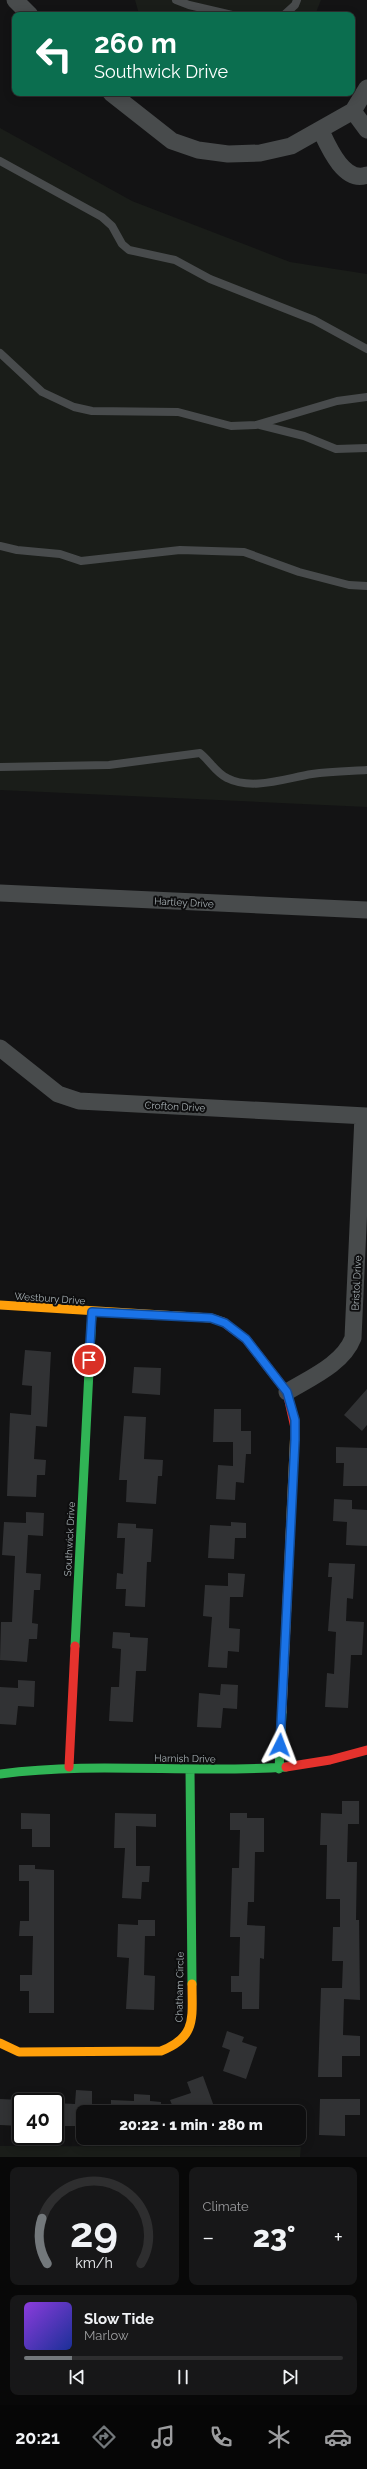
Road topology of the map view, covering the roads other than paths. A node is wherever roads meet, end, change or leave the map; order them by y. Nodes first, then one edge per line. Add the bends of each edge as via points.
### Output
1 (15, 0) edge
2 (176, 0) edge
3 (297, 0) edge
4 (27, 12) edge
5 (219, 12) edge
6 (287, 12) edge
7 (367, 88) edge
8 (115, 96) edge
9 (353, 111) junction
10 (367, 130) edge
11 (321, 131) junction
12 (0, 161) edge
13 (367, 175) edge
14 (367, 349) edge
15 (0, 353) edge
16 (367, 397) edge
17 (259, 424) junction
18 (367, 448) edge
19 (0, 546) edge
20 (367, 586) edge
21 (0, 767) edge
22 (367, 770) edge
23 (0, 893) edge
24 (367, 910) edge
25 (0, 1048) edge
26 (365, 1116) edge
27 (0, 1306) edge
28 (92, 1312) junction
29 (287, 1392) junction
30 (367, 1750) edge
31 (69, 1767) junction
32 (190, 1769) junction
33 (279, 1769) junction
34 (0, 1774) edge
35 (0, 2043) edge

1 - 4 street
2 - 5 lane
3 - 6 lane
7 - 9 street
8 - 11 street via 172,141 198,150 228,154 260,153 292,146
9 - 10 street
9 - 11 street
11 - 13 street via 343,168 354,174
12 - 14 lane via 102,217 112,226 122,244 129,250 174,260 210,279 314,320
15 - 17 lane via 42,392 74,407 104,412 178,412 231,426
16 - 17 lane via 337,402
17 - 18 lane via 296,433 336,449
19 - 20 lane via 60,554 81,561 194,549 244,552 299,572 349,585
21 - 22 lane via 109,765 158,760 194,752 208,759 222,775 237,781 268,782 313,774
23 - 24 street, Hartley Drive
25 - 26 street, Crofton Drive via 58,1094 79,1101
26 - 29 street, Bristol Drive via 353,1338 345,1353 337,1360
27 - 28 street, Westbury Drive
28 - 29 street, Westbury Drive via 211,1318 225,1323 246,1339
28 - 31 street, Southwick Drive
29 - 33 street, Westbury Drive via 295,1420 295,1440
30 - 33 street, Harnish Drive via 321,1764
31 - 32 street, Harnish Drive
31 - 34 street, Harnish Drive
32 - 33 street, Harnish Drive
32 - 35 street, Chatham Circle via 192,2010 189,2029 181,2044 161,2051 19,2052

